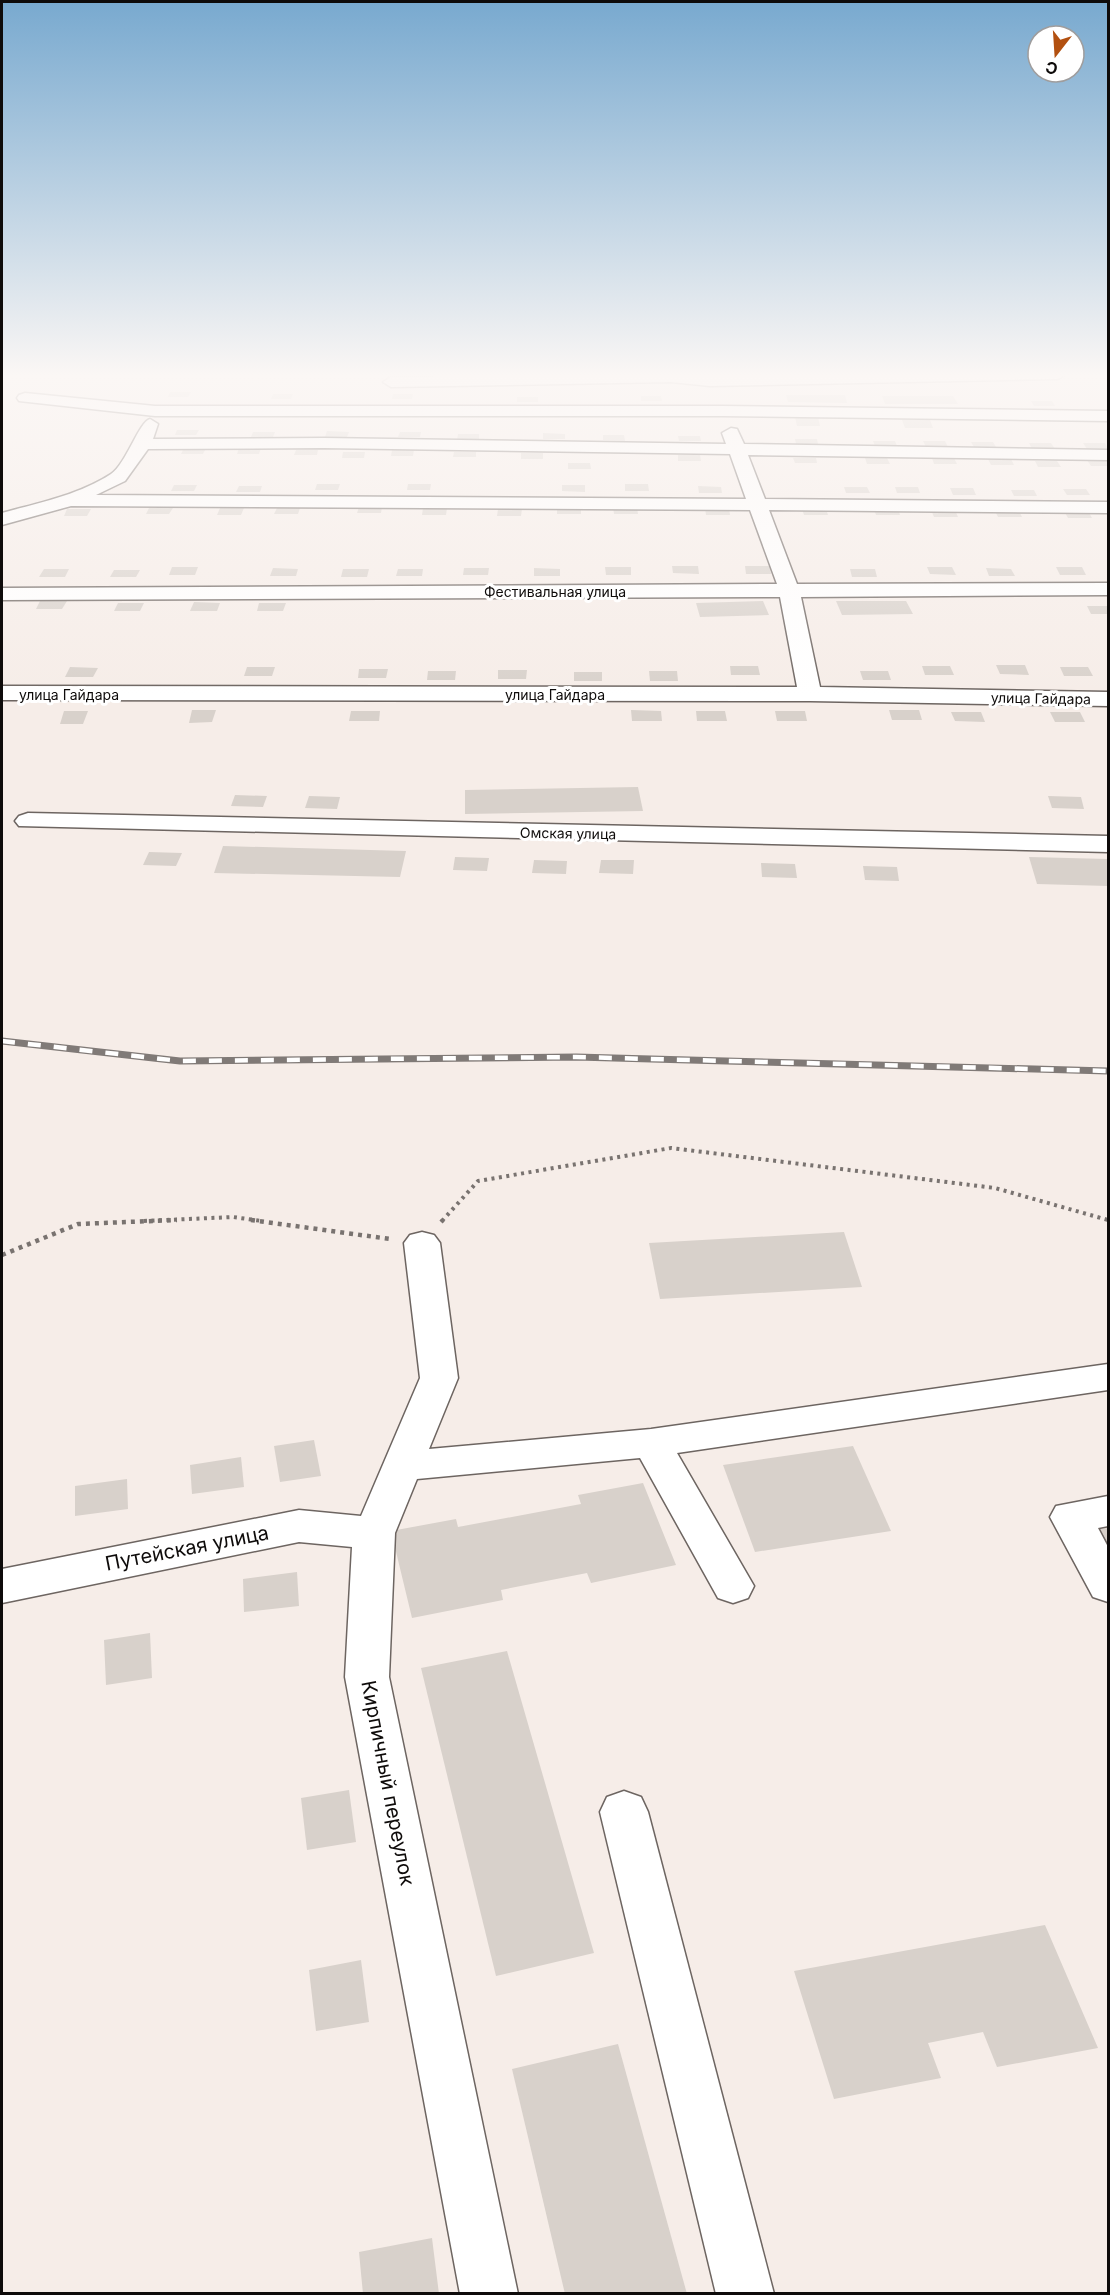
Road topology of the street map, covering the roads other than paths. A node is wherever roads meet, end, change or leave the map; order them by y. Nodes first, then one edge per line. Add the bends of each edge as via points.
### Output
1 (110, 481) edge
2 (749, 481) edge
3 (70, 500) junction
4 (758, 504) junction
5 (1108, 507) edge
6 (2, 519) edge
7 (789, 589) junction
8 (1108, 589) edge
9 (2, 594) edge
10 (2, 693) edge
11 (810, 694) junction
12 (1108, 699) edge
13 (28, 821) dead end
14 (1108, 844) edge
15 (422, 1243) road end
16 (1108, 1377) edge
17 (651, 1443) junction
18 (404, 1466) junction
19 (1108, 1510) edge
20 (374, 1533) junction
21 (1108, 1585) edge
22 (2, 1586) edge
23 (733, 1586) dead end
24 (624, 1812) dead end
25 (489, 2294) edge
26 (745, 2294) edge

1 - 3 street
2 - 4 street
3 - 4 street
3 - 6 street
4 - 5 street
4 - 7 street
7 - 8 street, Фестивальная улица
7 - 9 street, Фестивальная улица
7 - 11 street
10 - 11 street, улица Гайдара
11 - 12 street, улица Гайдара
13 - 14 street, Омская улица
15 - 18 street, Кирпичный переулок via 439,1378
16 - 17 street
17 - 18 street
17 - 23 street
18 - 20 street, Кирпичный переулок
19 - 21 street via 1071,1517
20 - 22 street, Путейская улица via 298,1526
20 - 25 street, Кирпичный переулок via 367,1677
24 - 26 street

